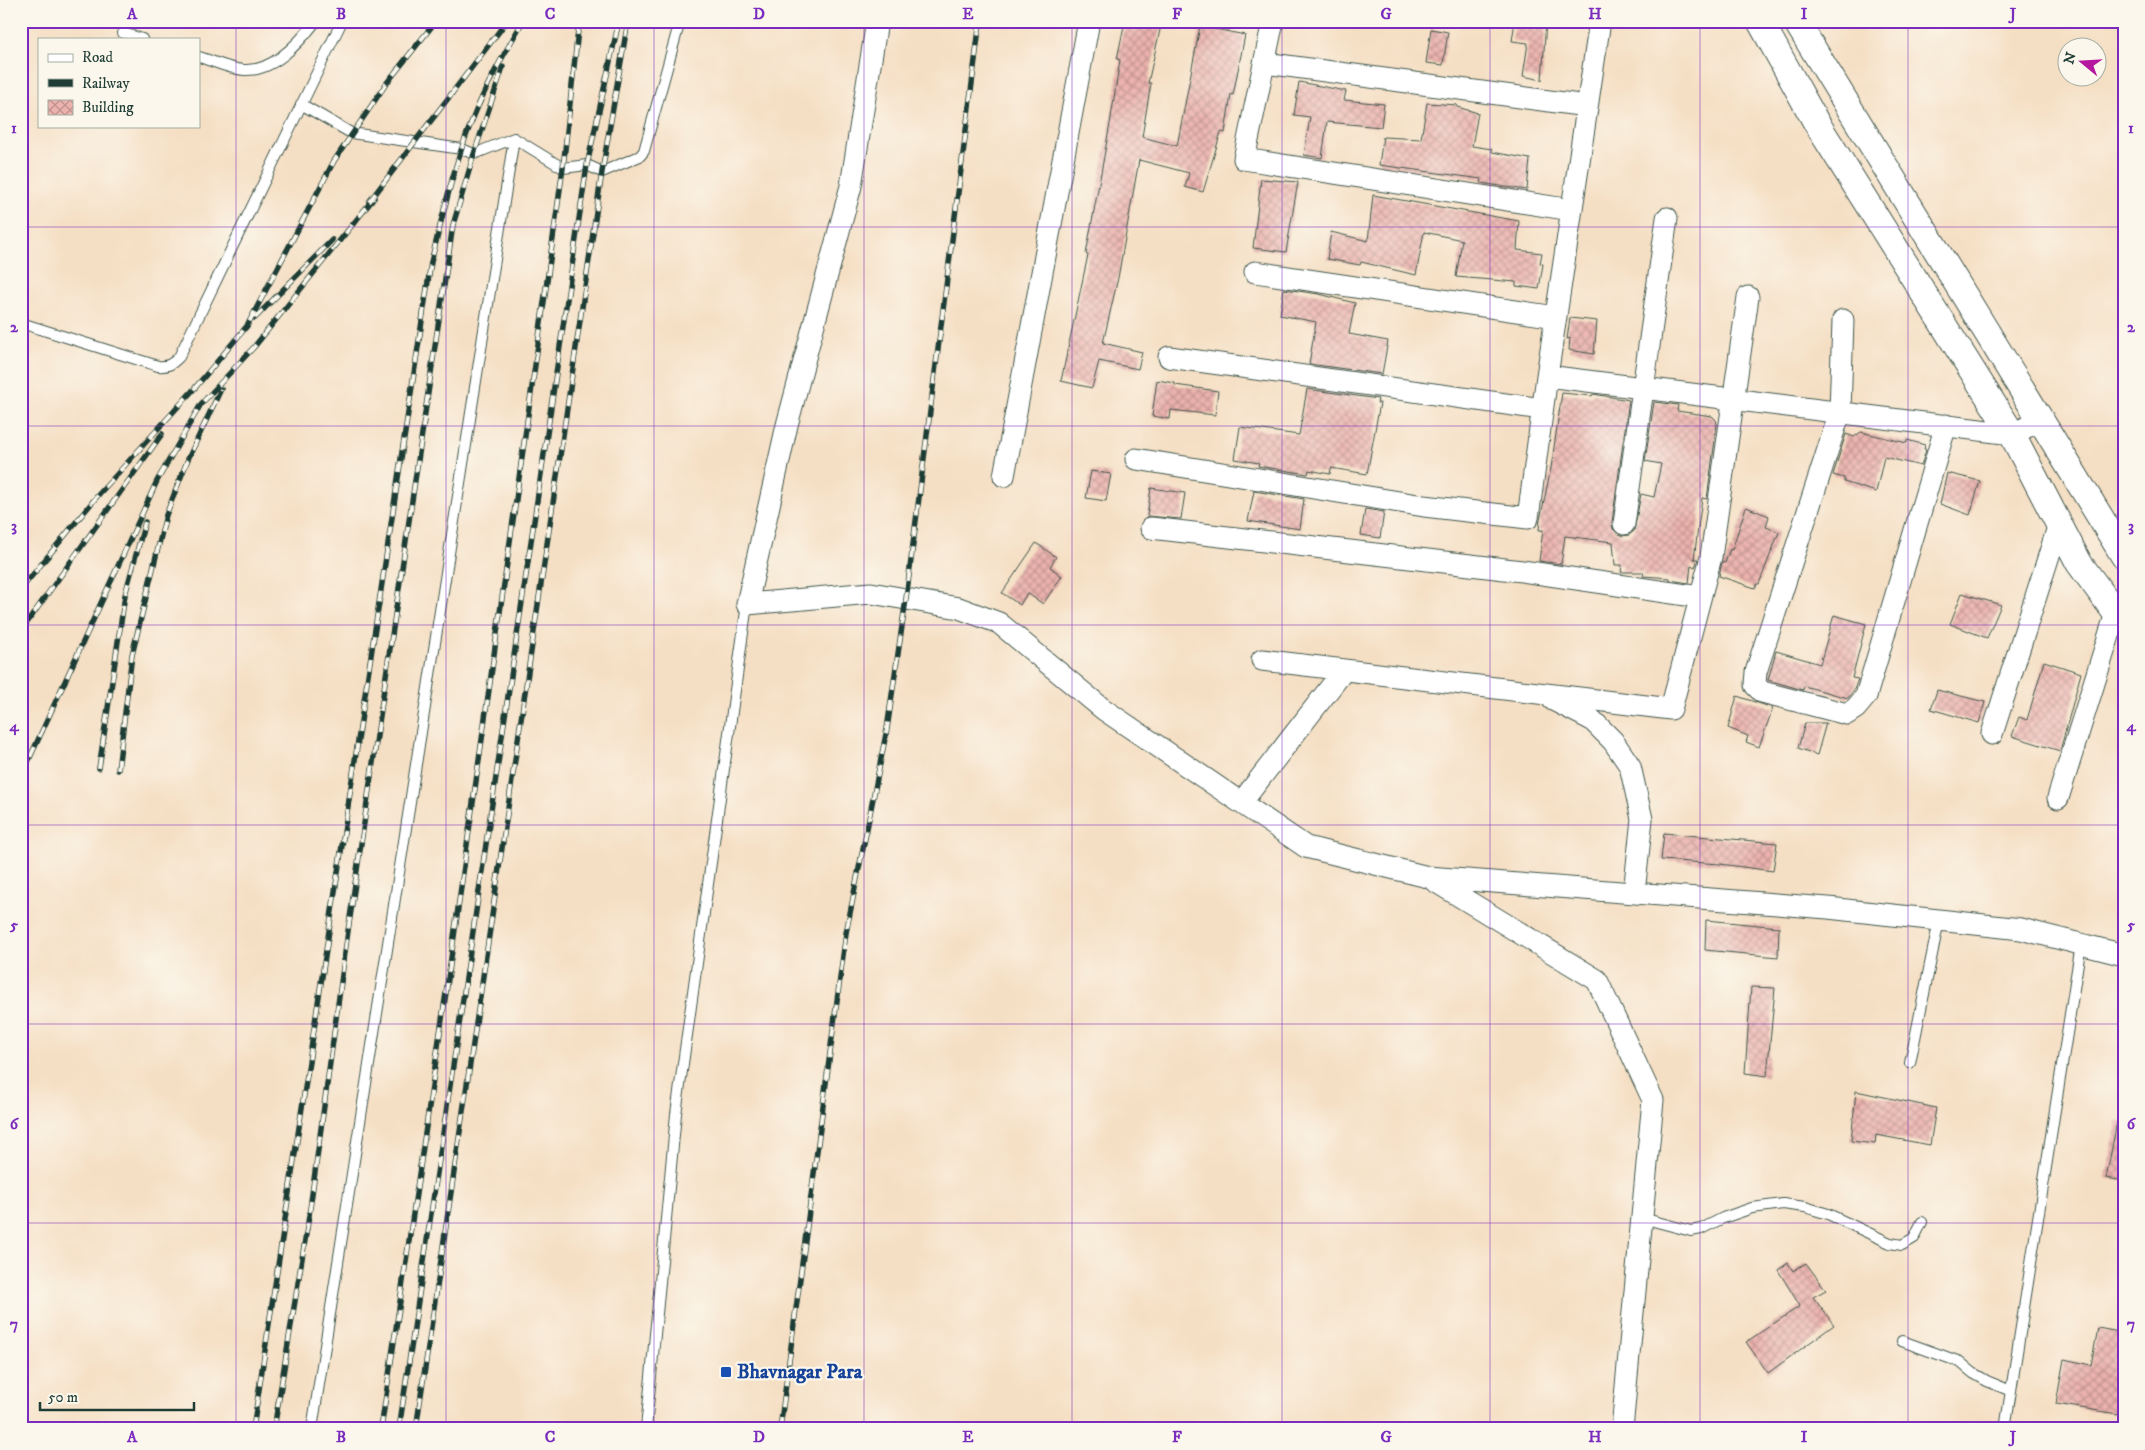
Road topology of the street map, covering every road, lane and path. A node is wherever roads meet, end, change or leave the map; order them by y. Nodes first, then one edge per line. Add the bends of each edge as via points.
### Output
1 (316, 21) edge
2 (342, 21) edge
3 (680, 21) edge
4 (877, 21) edge
5 (1089, 21) edge
6 (1273, 21) edge
7 (1600, 21) edge
8 (1760, 21) edge
9 (1796, 21) edge
10 (124, 33) dead end
11 (139, 38) edge
12 (200, 56) edge
13 (1264, 63) junction
14 (301, 104) junction
15 (1587, 106) junction
16 (514, 138) junction
17 (1572, 210) junction
18 (1667, 218) dead end
19 (1255, 272) dead end
20 (1748, 297) dead end
21 (1556, 317) junction
22 (1843, 320) dead end
23 (21, 323) edge
24 (1169, 357) dead end
25 (1547, 376) junction
26 (1644, 388) junction
27 (1734, 399) junction
28 (1542, 409) junction
29 (1840, 412) junction
30 (2040, 421) junction
31 (1946, 425) junction
32 (2012, 434) junction
33 (1136, 459) dead end
34 (1004, 476) dead end
35 (1624, 524) dead end
36 (2059, 524) junction
37 (1151, 528) dead end
38 (2124, 556) edge
39 (1700, 597) junction
40 (747, 604) junction
41 (2120, 618) edge
42 (1262, 660) dead end
43 (1344, 670) junction
44 (1540, 694) junction
45 (1992, 734) dead end
46 (2058, 798) dead end
47 (1241, 803) junction
48 (1428, 877) junction
49 (1634, 893) junction
50 (1939, 920) junction
51 (2081, 944) junction
52 (2124, 954) edge
53 (1910, 1063) dead end
54 (1642, 1218) junction
55 (1922, 1222) dead end
56 (1902, 1342) dead end
57 (2011, 1391) junction
58 (312, 1429) edge
59 (646, 1429) edge
60 (1622, 1429) edge
61 (2005, 1429) edge

1 - 12 lane via 277,61 259,70 242,70
2 - 14 lane
3 - 16 lane via 640,156 602,172 587,165 563,168
4 - 40 street via 851,186 788,425
5 - 34 street
6 - 13 street
7 - 15 street
8 - 32 street via 1816,122
9 - 30 street
10 - 11 lane
13 - 15 street
13 - 17 street via 1244,159
14 - 16 lane via 351,133 462,149 474,154
14 - 23 lane via 179,357 172,364 158,366
15 - 17 street
16 - 58 lane
17 - 21 street
18 - 26 street
19 - 21 street
20 - 27 street
21 - 25 street
22 - 29 street
24 - 28 street
25 - 26 street
25 - 28 street
26 - 27 street
26 - 35 street
27 - 29 street
27 - 39 street via 1711,557
28 - 33 street via 1528,518 1424,506
29 - 31 street
29 - 31 street via 1756,672 1755,685 1762,692 1847,714 1866,696
30 - 32 street
30 - 38 street
31 - 32 street
32 - 36 street
36 - 41 street via 2079,563
36 - 45 street
37 - 39 street via 1522,571
39 - 44 street via 1671,709
40 - 47 street via 871,593 959,608 998,623 1103,709
40 - 59 lane via 676,1114
41 - 46 street
42 - 43 street
43 - 44 street
43 - 47 street
44 - 49 street via 1592,720 1613,741 1630,766 1642,819
47 - 48 street via 1306,847
48 - 49 street
48 - 54 street via 1597,980 1653,1100
49 - 50 street
50 - 51 street via 2021,929
50 - 53 lane
51 - 52 street
51 - 57 lane
54 - 55 lane via 1691,1231 1752,1208 1783,1204 1828,1214 1890,1243 1902,1245 1914,1238
54 - 60 street
56 - 57 lane via 1960,1362 1987,1382
57 - 61 lane

